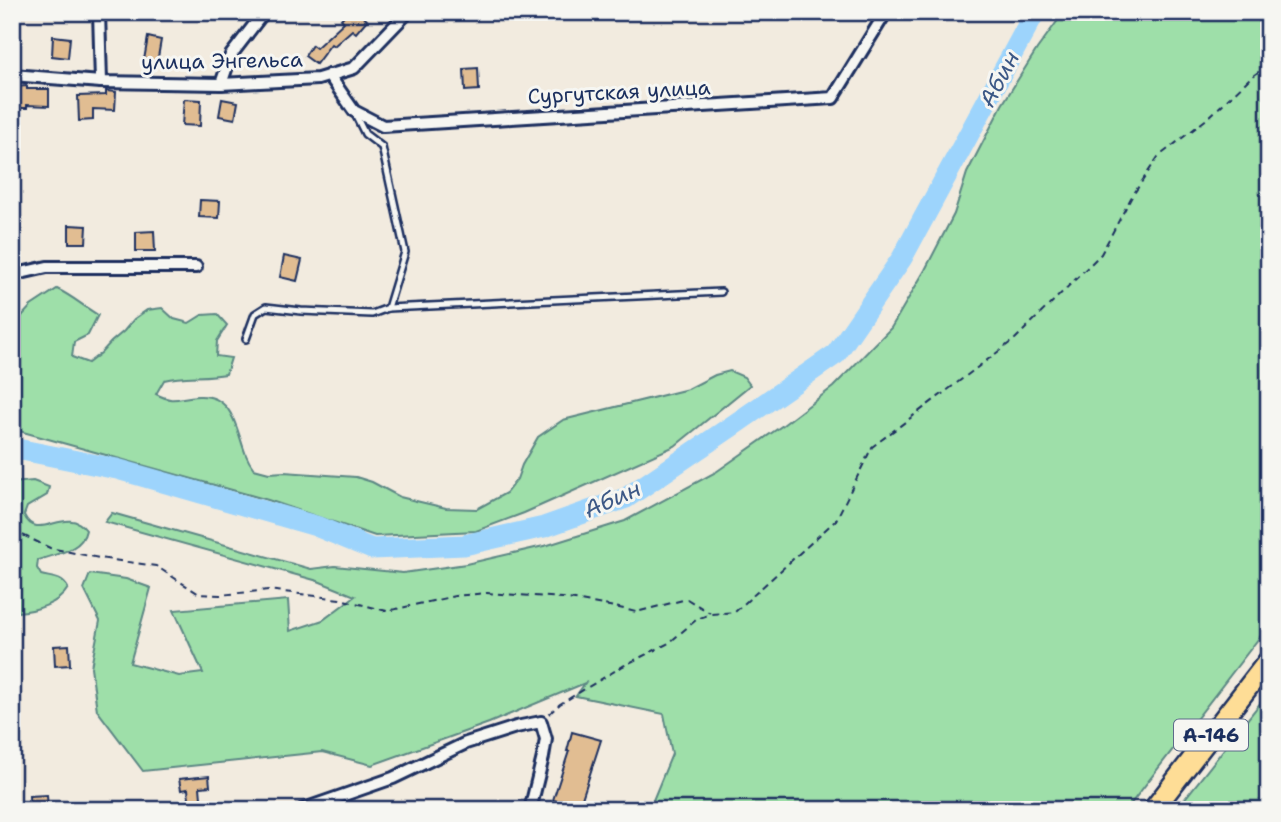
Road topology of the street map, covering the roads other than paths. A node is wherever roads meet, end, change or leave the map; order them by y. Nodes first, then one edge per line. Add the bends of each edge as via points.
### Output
1 (99, 12) edge
2 (264, 12) edge
3 (408, 12) edge
4 (886, 12) edge
5 (12, 75) edge
6 (330, 75) junction
7 (101, 82) junction
8 (221, 84) junction
9 (354, 111) junction
10 (196, 267) dead end
11 (12, 275) edge
12 (721, 292) dead end
13 (388, 307) junction
14 (246, 339) dead end
15 (1269, 660) edge
16 (301, 810) edge
17 (530, 810) edge
18 (1153, 810) edge

1 - 7 street
2 - 8 street via 231,55
3 - 6 street, улица Энгельса via 354,68
4 - 9 street, Сургутская улица via 833,99 383,126
5 - 7 street, улица Энгельса
6 - 8 street, улица Энгельса
6 - 9 street
7 - 8 street, улица Энгельса
9 - 13 lane via 365,134 382,147 405,252
10 - 11 street via 47,267
12 - 13 lane
13 - 14 lane via 372,314 266,307 255,314
15 - 18 highway, А-146
16 - 17 street via 393,778 466,743 541,722 546,739 544,757

